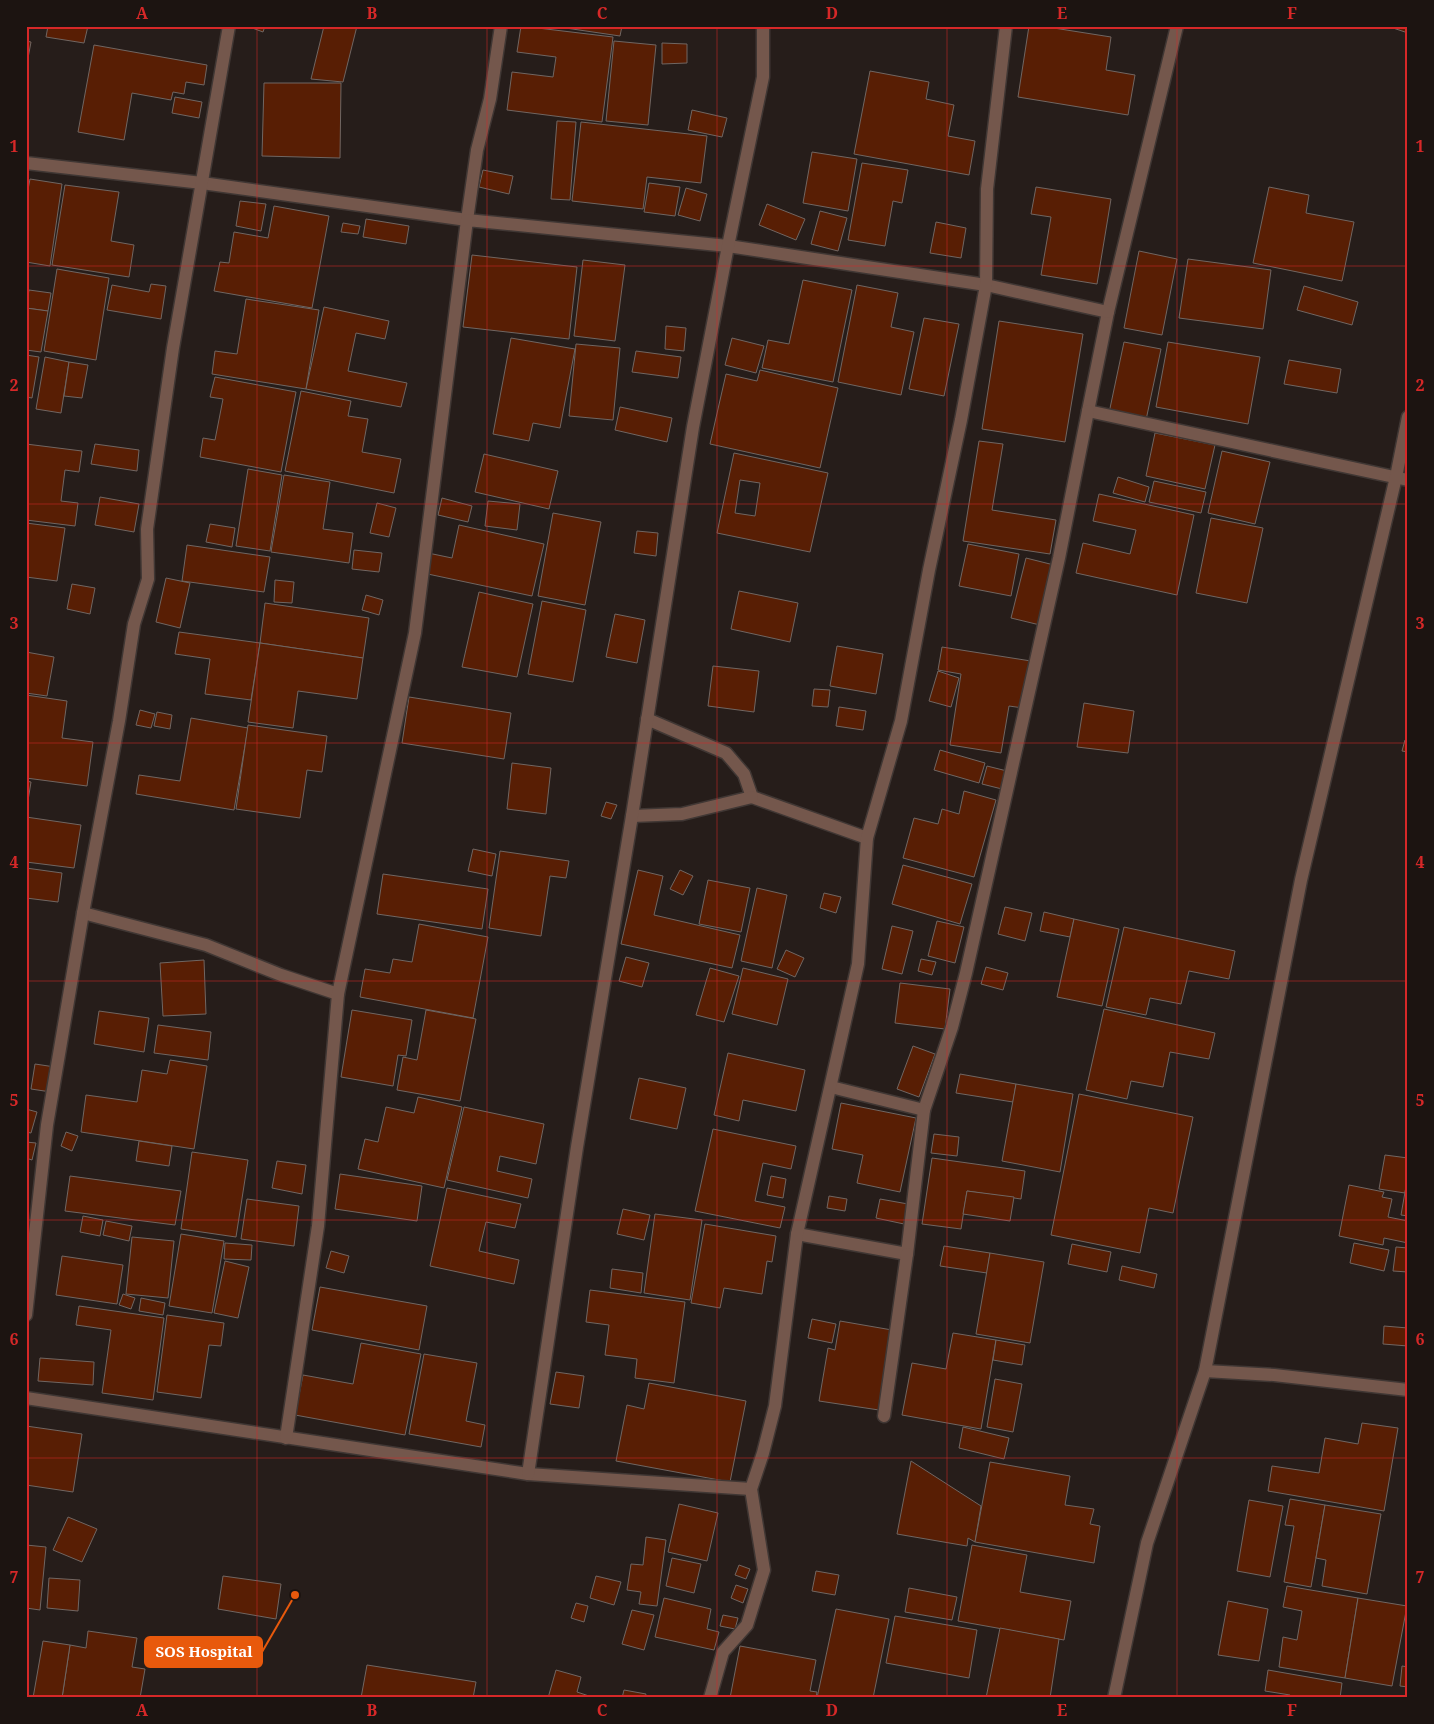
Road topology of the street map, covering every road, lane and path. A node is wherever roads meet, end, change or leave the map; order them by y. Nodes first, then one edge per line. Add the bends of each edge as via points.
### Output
1 (229, 26) edge
2 (501, 26) edge
3 (763, 26) edge
4 (1006, 26) edge
5 (1177, 26) edge
6 (26, 163) edge
7 (202, 183) junction
8 (467, 220) junction
9 (728, 246) junction
10 (986, 285) junction
11 (1108, 312) junction
12 (1088, 411) junction
13 (1408, 417) edge
14 (1402, 478) edge
15 (647, 719) junction
16 (752, 797) junction
17 (632, 816) junction
18 (867, 838) junction
19 (83, 913) junction
20 (338, 994) junction
21 (831, 1087) junction
22 (924, 1110) junction
23 (797, 1234) junction
24 (906, 1254) junction
25 (26, 1315) edge
26 (1205, 1371) junction
27 (1408, 1390) edge
28 (26, 1398) edge
29 (884, 1416) dead end
30 (286, 1438) junction
31 (528, 1474) junction
32 (751, 1489) junction
33 (710, 1698) edge
34 (1114, 1698) edge

1 - 7 street
2 - 8 street
3 - 9 street via 763,77
4 - 10 street via 987,189
5 - 11 street
6 - 7 street
7 - 8 street
7 - 19 street via 173,348 147,529 148,579 134,624
8 - 9 street
8 - 20 street via 415,633
9 - 10 street
9 - 15 street via 693,427
10 - 11 street
10 - 18 street via 901,721
11 - 12 street
12 - 14 street
12 - 22 street via 1059,558 966,973
13 - 14 street
14 - 26 street via 1301,880
15 - 16 street via 726,753 744,774
15 - 17 street
16 - 17 street via 682,814
16 - 18 street
17 - 31 street via 577,1147
18 - 21 street via 858,964
19 - 20 street via 206,945
19 - 25 street via 47,1125
20 - 30 street via 318,1226
21 - 22 street
21 - 23 street
22 - 24 street
23 - 24 street
23 - 32 street via 775,1406
24 - 29 street
26 - 27 street
26 - 34 street via 1147,1543
28 - 30 street
30 - 31 street
31 - 32 street
32 - 33 street via 764,1570 748,1625 723,1652

